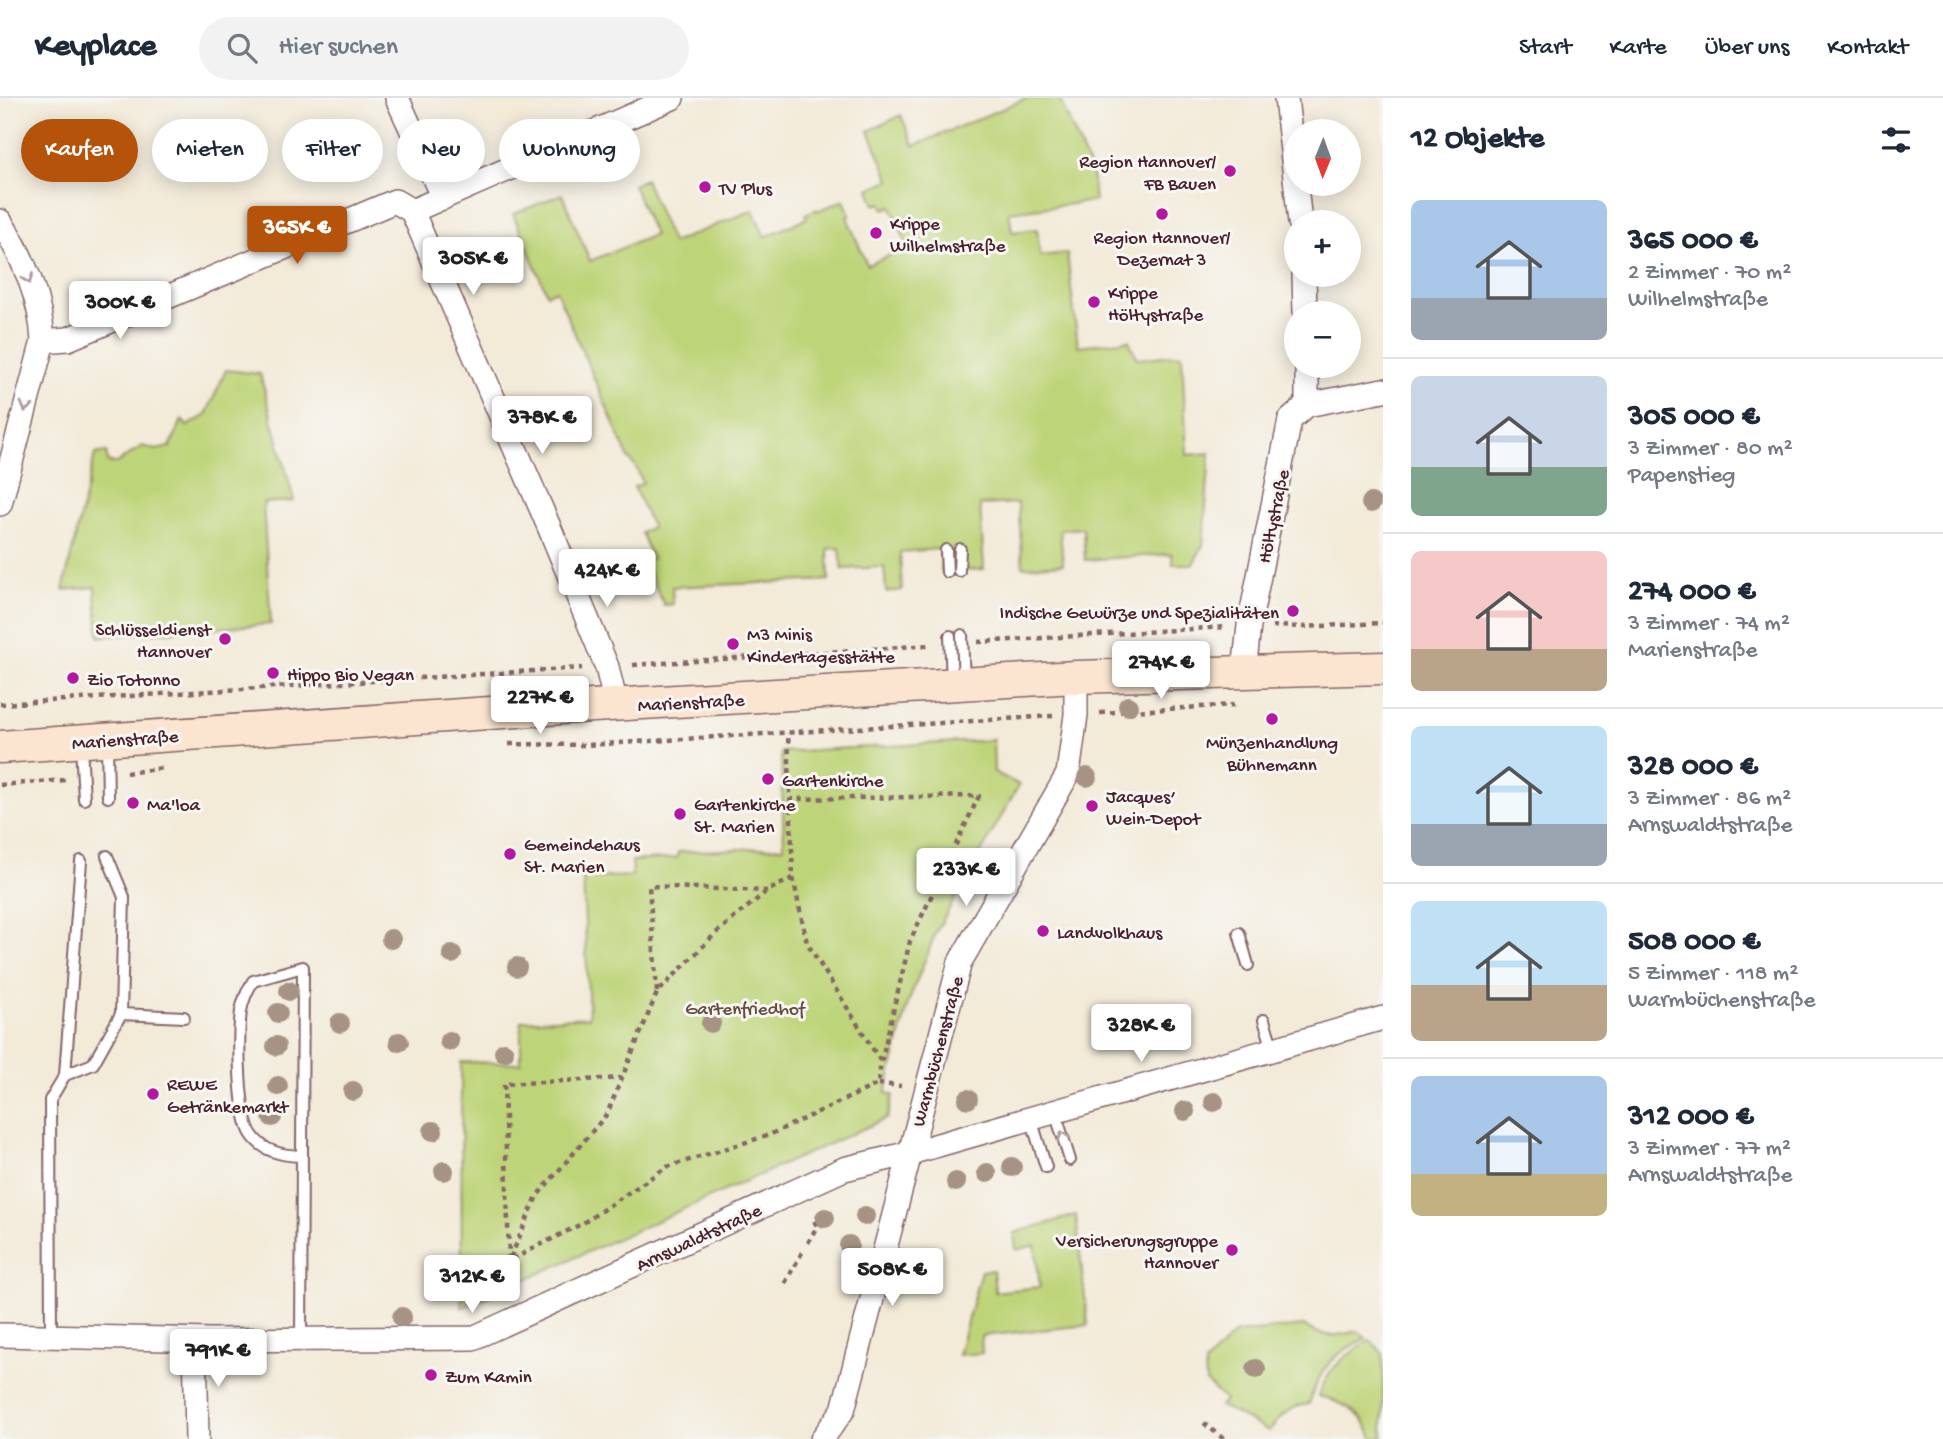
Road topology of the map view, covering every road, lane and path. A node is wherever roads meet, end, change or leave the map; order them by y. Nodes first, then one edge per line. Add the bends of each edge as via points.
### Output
1 (397, 98) edge
2 (672, 98) edge
3 (1286, 98) edge
4 (443, 198) junction
5 (1299, 210) edge
6 (412, 211) junction
7 (0, 221) edge
8 (43, 341) junction
9 (1307, 378) edge
10 (1383, 390) edge
11 (1307, 405) junction
12 (0, 504) edge
13 (960, 549) dead end
14 (946, 550) dead end
15 (959, 571) dead end
16 (947, 572) dead end
17 (1383, 623) edge
18 (1250, 626) junction
19 (956, 639) junction
20 (607, 667) junction
21 (1383, 668) edge
22 (566, 669) dead end
23 (1244, 672) junction
24 (1076, 677) junction
25 (958, 684) junction
26 (0, 704) edge
27 (616, 705) junction
28 (1076, 715) junction
29 (788, 732) junction
30 (94, 740) junction
31 (505, 744) dead end
32 (0, 747) edge
33 (176, 766) dead end
34 (108, 776) junction
35 (82, 779) junction
36 (0, 785) edge
37 (108, 797) dead end
38 (84, 799) dead end
39 (791, 799) junction
40 (107, 856) dead end
41 (81, 861) dead end
42 (793, 878) junction
43 (767, 891) junction
44 (1239, 933) dead end
45 (1248, 965) dead end
46 (657, 993) junction
47 (121, 1014) junction
48 (184, 1017) dead end
49 (1383, 1018) edge
50 (1264, 1020) dead end
51 (1273, 1049) junction
52 (881, 1062) junction
53 (65, 1075) junction
54 (623, 1078) junction
55 (878, 1084) junction
56 (901, 1086) dead end
57 (1055, 1111) junction
58 (1031, 1119) junction
59 (910, 1153) junction
60 (300, 1156) junction
61 (1070, 1160) dead end
62 (1046, 1167) dead end
63 (812, 1217) dead end
64 (808, 1243) dead end
65 (804, 1249) dead end
66 (509, 1261) junction
67 (785, 1283) dead end
68 (512, 1321) junction
69 (0, 1335) edge
70 (51, 1337) junction
71 (301, 1339) junction
72 (195, 1340) junction
73 (1204, 1423) dead end
74 (197, 1439) edge
75 (822, 1439) edge
76 (1224, 1439) edge

1 - 4 street
2 - 4 street
3 - 5 street
4 - 6 street
6 - 8 street via 395,201 68,339
6 - 20 street
7 -> 8 street via 15,243 42,316
8 -> 12 street
9 - 11 street
10 - 11 street
11 - 18 street, Höltystraße via 1290,420
13 - 15 lane
14 - 16 lane
17 - 18 path
18 - 19 path
18 - 23 street, Höltystraße
19 - 20 path
19 - 25 lane
20 - 27 street
21 - 23 main road, Marienstraße
22 - 26 path
23 - 24 main road, Marienstraße
24 - 25 main road, Marienstraße
24 - 28 street, Warmbüchenstraße
25 - 27 main road, Marienstraße
27 - 30 main road, Marienstraße
28 - 29 path
28 - 59 street, Warmbüchenstraße via 1068,774 960,962
29 - 31 path via 587,745
29 - 39 path
30 - 32 main road, Marienstraße
30 - 34 lane
30 - 35 lane
33 - 34 path
34 - 37 lane
35 - 36 path
35 - 38 lane
39 - 42 path
39 - 52 path via 979,796 910,941
40 - 47 lane via 124,897
41 - 53 lane
42 - 43 path
42 - 52 path via 807,943
43 - 46 path via 716,933
43 - 46 path via 649,886
44 - 45 lane
46 - 54 path
47 - 48 lane
47 - 53 lane via 93,1064
49 - 51 street, Arnswaldtstraße
50 - 51 lane
51 - 57 street, Arnswaldtstraße
52 - 55 path
53 - 70 lane via 50,1100
54 - 66 path via 607,1114 537,1196
54 - 66 path via 504,1084
55 - 56 path
55 - 66 path via 769,1135 667,1167 583,1223
57 - 58 street, Arnswaldtstraße
61 -> 57 lane
58 - 59 street, Arnswaldtstraße
58 - 62 lane
59 - 68 street, Arnswaldtstraße via 844,1169
59 - 75 street, Warmbüchenstraße via 843,1410
60 - 60 lane via 280,1155 251,1134 244,1117 240,1058 241,1012 253,981 303,967
60 - 71 lane
63 - 64 path via 817,1226
65 - 67 path
66 - 68 path via 507,1301
68 - 71 street, Arnswaldtstraße via 473,1338
69 - 70 street, Arnswaldtstraße
70 - 72 street, Arnswaldtstraße
71 - 72 street, Arnswaldtstraße
72 - 74 street
73 - 76 path

